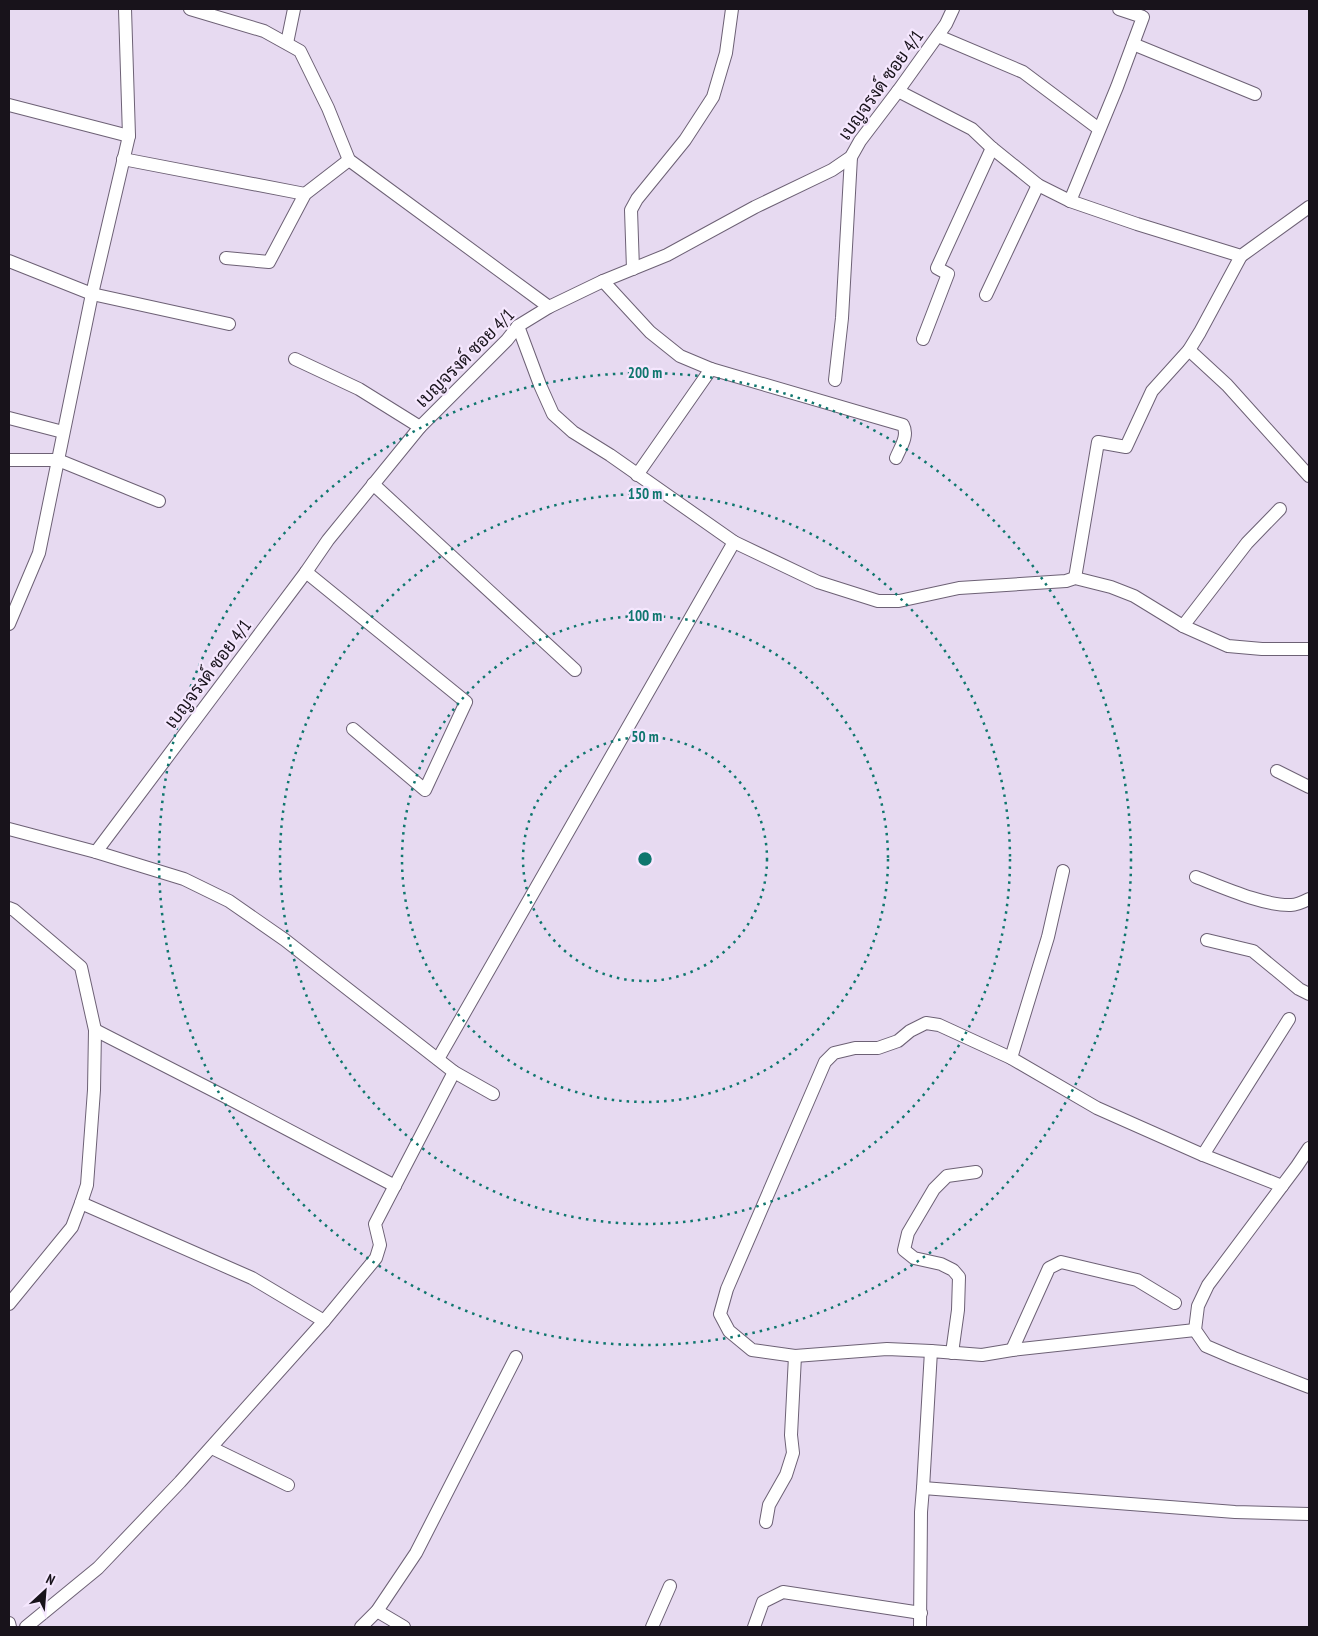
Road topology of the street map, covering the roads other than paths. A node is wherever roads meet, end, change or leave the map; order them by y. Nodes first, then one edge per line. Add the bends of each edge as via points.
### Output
1 (124, 9) edge
2 (190, 9) edge
3 (294, 9) edge
4 (732, 9) edge
5 (953, 9) edge
6 (1119, 9) edge
7 (938, 36) junction
8 (287, 43) junction
9 (1133, 44) junction
10 (898, 91) junction
11 (1256, 94) dead end
12 (9, 105) edge
13 (1099, 129) junction
14 (129, 136) junction
15 (992, 148) junction
16 (851, 157) junction
17 (123, 159) junction
18 (349, 160) junction
19 (1038, 185) junction
20 (305, 194) junction
21 (1070, 201) junction
22 (1309, 208) edge
23 (1241, 256) junction
24 (226, 258) dead end
25 (9, 261) edge
26 (634, 269) junction
27 (603, 281) junction
28 (92, 294) junction
29 (986, 295) dead end
30 (549, 307) junction
31 (229, 324) dead end
32 (518, 326) junction
33 (923, 339) dead end
34 (1189, 350) junction
35 (295, 359) dead end
36 (711, 369) junction
37 (835, 380) dead end
38 (9, 418) edge
39 (420, 427) junction
40 (63, 432) junction
41 (896, 458) dead end
42 (9, 460) edge
43 (58, 460) junction
44 (637, 474) junction
45 (1309, 476) edge
46 (373, 484) junction
47 (159, 501) dead end
48 (1280, 509) dead end
49 (734, 542) junction
50 (306, 572) junction
51 (1075, 578) junction
52 (9, 624) edge
53 (1183, 626) junction
54 (1309, 649) edge
55 (575, 670) dead end
56 (353, 729) dead end
57 (1277, 770) dead end
58 (1309, 787) edge
59 (9, 829) edge
60 (96, 852) junction
61 (1063, 871) dead end
62 (1196, 877) dead end
63 (1309, 899) edge
64 (9, 908) edge
65 (1207, 940) dead end
66 (1309, 994) edge
67 (1289, 1019) dead end
68 (95, 1030) junction
69 (1011, 1058) junction
70 (438, 1059) junction
71 (454, 1072) junction
72 (493, 1094) dead end
73 (1309, 1148) edge
74 (1203, 1155) junction
75 (976, 1172) dead end
76 (395, 1186) junction
77 (1282, 1186) junction
78 (81, 1203) junction
79 (1175, 1303) dead end
80 (9, 1304) edge
81 (324, 1321) junction
82 (1195, 1330) junction
83 (1012, 1350) junction
84 (931, 1351) junction
85 (952, 1353) junction
86 (795, 1356) junction
87 (516, 1357) dead end
88 (1309, 1387) edge
89 (212, 1448) junction
90 (288, 1485) dead end
91 (923, 1488) junction
92 (1309, 1514) edge
93 (766, 1522) dead end
94 (670, 1586) dead end
95 (377, 1611) junction
96 (920, 1612) junction
97 (9, 1623) edge
98 (10, 1627) edge
99 (26, 1627) edge
100 (361, 1627) edge
101 (404, 1627) edge
102 (652, 1627) edge
103 (754, 1627) edge
104 (920, 1627) edge

1 - 14 street
2 - 8 street via 264,31
3 - 8 street
4 - 26 street via 726,52 713,96 685,140 631,210
5 - 7 street, เบญจรงด์ ซอย 4/1
6 - 9 street via 1143,17
7 - 10 street, เบญจรงด์ ซอย 4/1
7 - 13 street via 1023,72
8 - 18 street via 300,51
9 - 11 street
9 - 13 street
10 - 15 street via 972,129
10 - 16 street, เบญจรงด์ ซอย 4/1
12 - 14 street
13 - 21 street
14 - 17 street
15 - 19 street
15 - 33 street via 937,268 948,274
16 - 26 street, เบญจรงด์ ซอย 4/1 via 667,256
16 - 37 street via 842,318
17 - 20 street
17 - 28 street
18 - 20 street
18 - 30 street
19 - 21 street
19 - 29 street
20 - 24 street via 268,262
21 - 23 street
22 - 23 street
23 - 34 street
25 - 28 street
26 - 27 street, เบญจรงด์ ซอย 4/1
27 - 30 street, เบญจรงด์ ซอย 4/1
27 - 36 street via 650,332 680,356
28 - 31 street
28 - 40 street
30 - 32 street, เบญจรงด์ ซอย 4/1
32 - 39 street, เบญจรงด์ ซอย 4/1
32 - 44 street via 553,414 572,432
34 - 45 street via 1227,385
34 - 51 street via 1152,391 1126,447 1098,442
35 - 39 street via 359,389
36 - 41 street via 903,425 906,436
36 - 44 street
38 - 40 street
39 - 46 street, เบญจรงด์ ซอย 4/1
40 - 43 street
42 - 43 street
43 - 47 street
43 - 52 street via 39,553
44 - 49 street
46 - 50 street, เบญจรงด์ ซอย 4/1
46 - 55 street
48 - 53 street via 1247,543
49 - 51 street via 818,582 878,601 899,601 959,588
49 - 70 street
50 - 56 street via 466,702 425,790
50 - 60 street, เบญจรงด์ ซอย 4/1
51 - 53 street via 1134,596
53 - 54 street via 1228,646
57 - 58 street
59 - 60 street
60 - 70 street via 184,879 229,901 285,940
61 - 69 street via 1048,938
62 - 63 street via 1274,904 1291,905
64 - 68 street via 81,968
65 - 66 street via 1253,951
67 - 74 street
68 - 76 street
68 - 78 street via 87,1184
69 - 74 street via 1097,1108
69 - 86 street via 939,1024 926,1023 898,1041 878,1048 855,1048 834,1053 825,1062 727,1289 720,1314 728,1331 752,1350
70 - 71 street
71 - 72 street
71 - 76 street
73 - 77 street
74 - 77 street
75 - 85 street via 947,1176 934,1189 908,1233 904,1250 914,1258 941,1264 959,1277
76 - 81 street via 374,1224 380,1245 376,1258
77 - 82 street via 1208,1285 1198,1306
78 - 80 street via 72,1227
78 - 81 street via 252,1278
79 - 83 street via 1137,1280 1061,1262 1049,1268
81 - 89 street
82 - 83 street
82 - 88 street via 1206,1346
83 - 85 street via 982,1355
84 - 85 street
84 - 86 street via 887,1349
84 - 91 street
86 - 93 street via 793,1453 786,1475 769,1505
87 - 95 street via 416,1553
89 - 90 street
89 - 99 street via 98,1568
91 - 92 street via 1226,1511
91 - 96 street
94 - 102 street
95 - 100 street
95 - 101 street
96 - 103 street via 783,1592 763,1602
96 - 104 street
97 - 98 street

